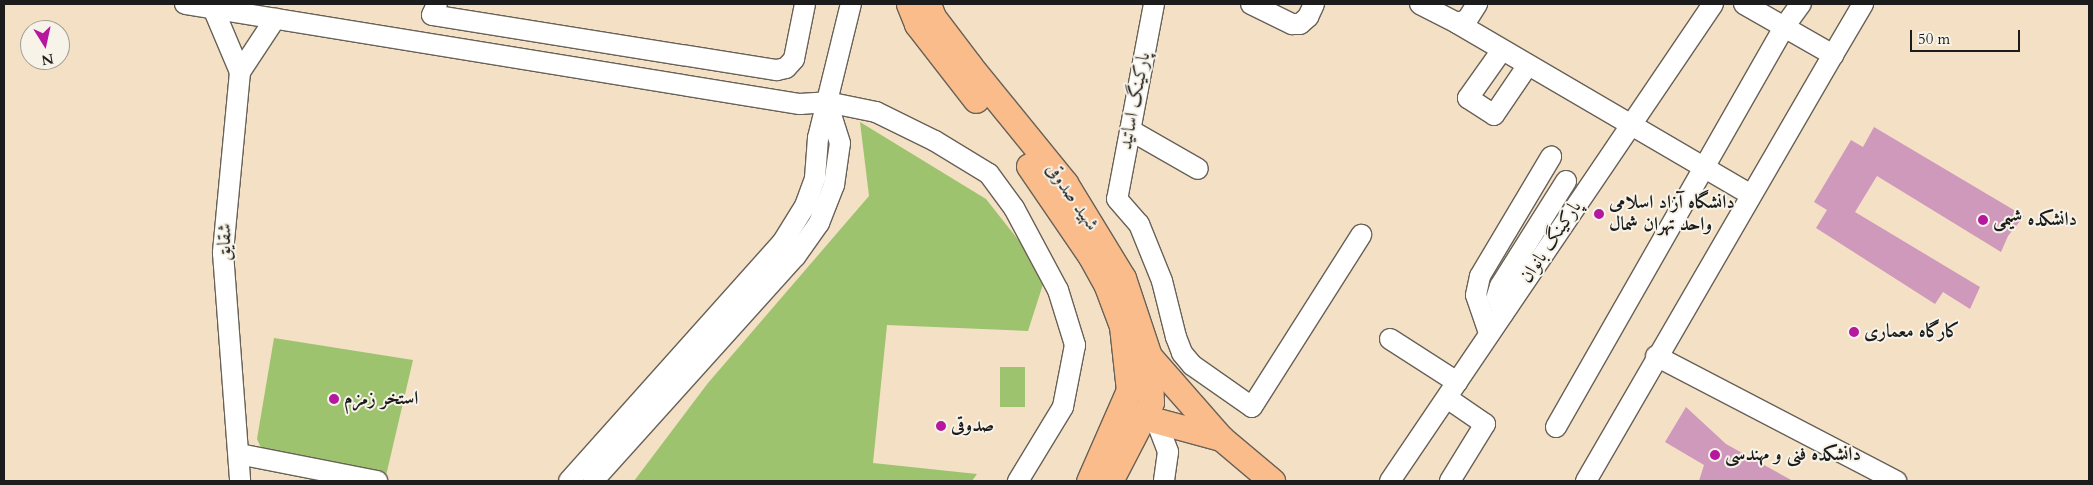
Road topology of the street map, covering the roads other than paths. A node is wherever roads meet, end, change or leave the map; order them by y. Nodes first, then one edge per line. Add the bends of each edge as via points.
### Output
1 (185, 4) edge
2 (437, 4) edge
3 (805, 4) edge
4 (851, 4) edge
5 (909, 4) edge
6 (928, 4) edge
7 (1154, 4) edge
8 (1251, 4) edge
9 (1314, 4) edge
10 (1420, 4) edge
11 (1477, 4) edge
12 (1713, 4) edge
13 (1744, 4) edge
14 (1801, 4) edge
15 (1863, 4) edge
16 (213, 8) junction
17 (275, 18) junction
18 (1457, 23) junction
19 (1784, 27) junction
20 (1502, 50) junction
21 (1833, 55) junction
22 (1528, 66) junction
23 (240, 72) junction
24 (827, 102) junction
25 (1630, 126) junction
26 (1130, 130) junction
27 (1551, 157) dead end
28 (1704, 168) junction
29 (1198, 169) dead end
30 (1566, 181) dead end
31 (1750, 194) junction
32 (1361, 235) dead end
33 (1503, 314) junction
34 (1489, 333) junction
35 (1390, 339) dead end
36 (1150, 356) junction
37 (1656, 356) junction
38 (1452, 390) junction
39 (1140, 419) junction
40 (1556, 427) dead end
41 (1221, 438) junction
42 (239, 454) junction
43 (240, 481) edge
44 (377, 481) edge
45 (569, 481) edge
46 (593, 481) edge
47 (1018, 481) edge
48 (1089, 481) edge
49 (1110, 481) edge
50 (1164, 481) edge
51 (1272, 481) edge
52 (1390, 481) edge
53 (1450, 481) edge
54 (1586, 481) edge
55 (1896, 481) edge

1 - 16 street
2 - 3 street via 432,15 777,70 786,68 794,59
4 - 24 street
5 - 39 main road, شهید صدوقی via 918,24 944,60 1049,191 1107,286 1122,326 1130,390
6 - 36 main road, شهید صدوقی via 933,17 970,66 1065,183 1106,247 1123,278
7 - 26 street, پارکینگ اساتید
8 - 9 street via 1292,24 1300,24 1308,17
10 - 18 street
11 - 18 street via 1467,20
12 - 25 street, پارکینگ بانوان
13 - 19 street
14 - 19 street
15 - 21 street
16 - 17 street
16 - 23 street, شقایق
17 - 23 street
17 - 24 street via 800,104
18 - 20 street
19 - 21 street
19 - 28 street
20 - 22 street
20 - 22 street via 1468,98 1494,115
21 - 31 street
22 - 25 street
23 - 42 street, شقایق via 223,253
24 - 45 street via 818,138 815,178 805,206 782,243
24 - 46 street via 840,142 834,185 819,223 795,257
24 - 47 street via 876,112 935,141 988,174 1014,208 1058,290 1076,345 1071,374 1063,407
25 - 28 street
25 - 33 street, پارکینگ بانوان
26 - 29 street
26 - 32 street, پارکینگ اساتید via 1117,199 1139,224 1162,281 1182,353 1192,365 1252,407
27 - 34 street via 1480,276 1476,295
28 - 31 street
28 - 40 street
30 - 33 street via 1500,286 1497,296
31 - 37 street
33 - 34 street, پارکینگ بانوان
34 - 38 street, پارکینگ بانوان
35 - 38 street
36 - 39 main road, شهید صدوقی via 1151,402
36 - 41 main road
37 - 54 street
37 - 55 street
38 - 52 street, پارکینگ بانوان
38 - 53 street via 1485,424
39 - 41 main road
39 - 48 main road
39 - 49 main road
39 - 50 street via 1168,452
41 - 51 main road
42 - 43 street, شقایق
42 - 44 street

